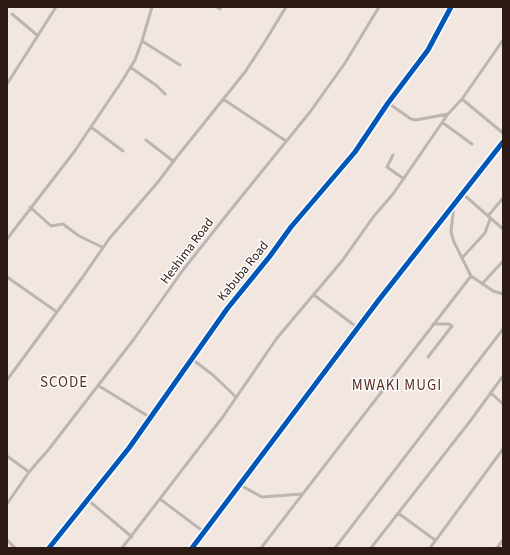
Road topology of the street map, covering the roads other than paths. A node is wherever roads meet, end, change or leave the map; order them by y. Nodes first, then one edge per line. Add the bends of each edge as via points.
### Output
1 (55, 7) edge
2 (152, 7) edge
3 (217, 7) edge
4 (286, 7) edge
5 (379, 7) edge
6 (451, 7) edge
7 (220, 9) dead end
8 (12, 14) dead end
9 (37, 35) junction
10 (503, 40) edge
11 (142, 41) junction
12 (180, 64) dead end
13 (130, 67) junction
14 (7, 84) edge
15 (165, 94) dead end
16 (223, 99) junction
17 (462, 99) junction
18 (388, 103) junction
19 (448, 114) junction
20 (443, 123) junction
21 (91, 127) junction
22 (503, 133) edge
23 (146, 140) dead end
24 (286, 141) junction
25 (503, 142) edge
26 (472, 144) dead end
27 (123, 151) dead end
28 (393, 155) dead end
29 (173, 161) junction
30 (404, 180) junction
31 (463, 194) junction
32 (503, 198) edge
33 (454, 203) junction
34 (30, 208) junction
35 (489, 218) junction
36 (503, 229) edge
37 (7, 239) edge
38 (102, 247) junction
39 (462, 258) junction
40 (503, 261) edge
41 (471, 276) junction
42 (7, 277) edge
43 (482, 284) junction
44 (503, 294) edge
45 (314, 295) junction
46 (56, 312) junction
47 (433, 324) junction
48 (358, 328) junction
49 (503, 330) edge
50 (428, 357) dead end
51 (192, 359) junction
52 (503, 376) edge
53 (7, 380) edge
54 (98, 386) junction
55 (491, 393) junction
56 (236, 397) junction
57 (503, 404) edge
58 (151, 418) junction
59 (503, 449) edge
60 (7, 456) edge
61 (29, 472) junction
62 (240, 485) junction
63 (302, 494) junction
64 (160, 499) junction
65 (88, 500) junction
66 (7, 504) edge
67 (398, 513) junction
68 (204, 532) junction
69 (132, 537) junction
70 (7, 540) edge
71 (436, 540) junction
72 (503, 540) edge
73 (15, 548) edge
74 (50, 548) edge
75 (122, 548) edge
76 (192, 548) edge
77 (260, 548) edge
78 (335, 548) edge
79 (371, 548) edge
80 (430, 548) edge
81 (497, 548) edge

1 - 9 street
2 - 11 street
3 - 7 street
4 - 16 street
5 - 24 street, Heshima Road via 334,80
6 - 18 street, Kabuba Road via 428,50
8 - 9 street
9 - 14 street
10 - 17 street
11 - 12 street
11 - 13 street
13 - 15 street
13 - 21 street
16 - 24 street
16 - 29 street
17 - 19 street
17 - 22 street
18 - 19 street via 416,120
18 - 51 street, Kabuba Road via 347,162 227,309
19 - 20 street
20 - 26 street
20 - 30 street
21 - 27 street
21 - 34 street
23 - 29 street
24 - 54 street, Heshima Road via 183,270
25 - 31 street
28 - 30 street via 387,167
29 - 38 street
30 - 45 street
31 - 33 street
31 - 35 street
32 - 35 street
33 - 39 street via 451,232
33 - 48 street
34 - 37 street
34 - 38 street via 51,226 63,224 69,230
35 - 36 street
35 - 39 street via 485,233
38 - 46 street
39 - 41 street
40 - 43 street
41 - 43 street
41 - 47 street
42 - 46 street
43 - 44 street via 492,291
45 - 48 street
45 - 56 street via 276,338
46 - 53 street
47 - 50 street via 452,326
47 - 63 street
48 - 62 street
49 - 78 street
51 - 56 street
51 - 58 street, Kabuba Road
52 - 55 street
54 - 58 street
54 - 61 street, Heshima Road
55 - 57 street
55 - 67 street
56 - 64 street
58 - 65 street, Kabuba Road
59 - 71 street
60 - 61 street
61 - 66 street, Heshima Road
62 - 63 street via 262,497
62 - 68 street
63 - 77 street
64 - 68 street
64 - 69 street
65 - 69 street
65 - 74 street, Kabuba Road
67 - 71 street
67 - 79 street
68 - 76 street
69 - 75 street
70 - 73 street
71 - 80 street
72 - 81 street

